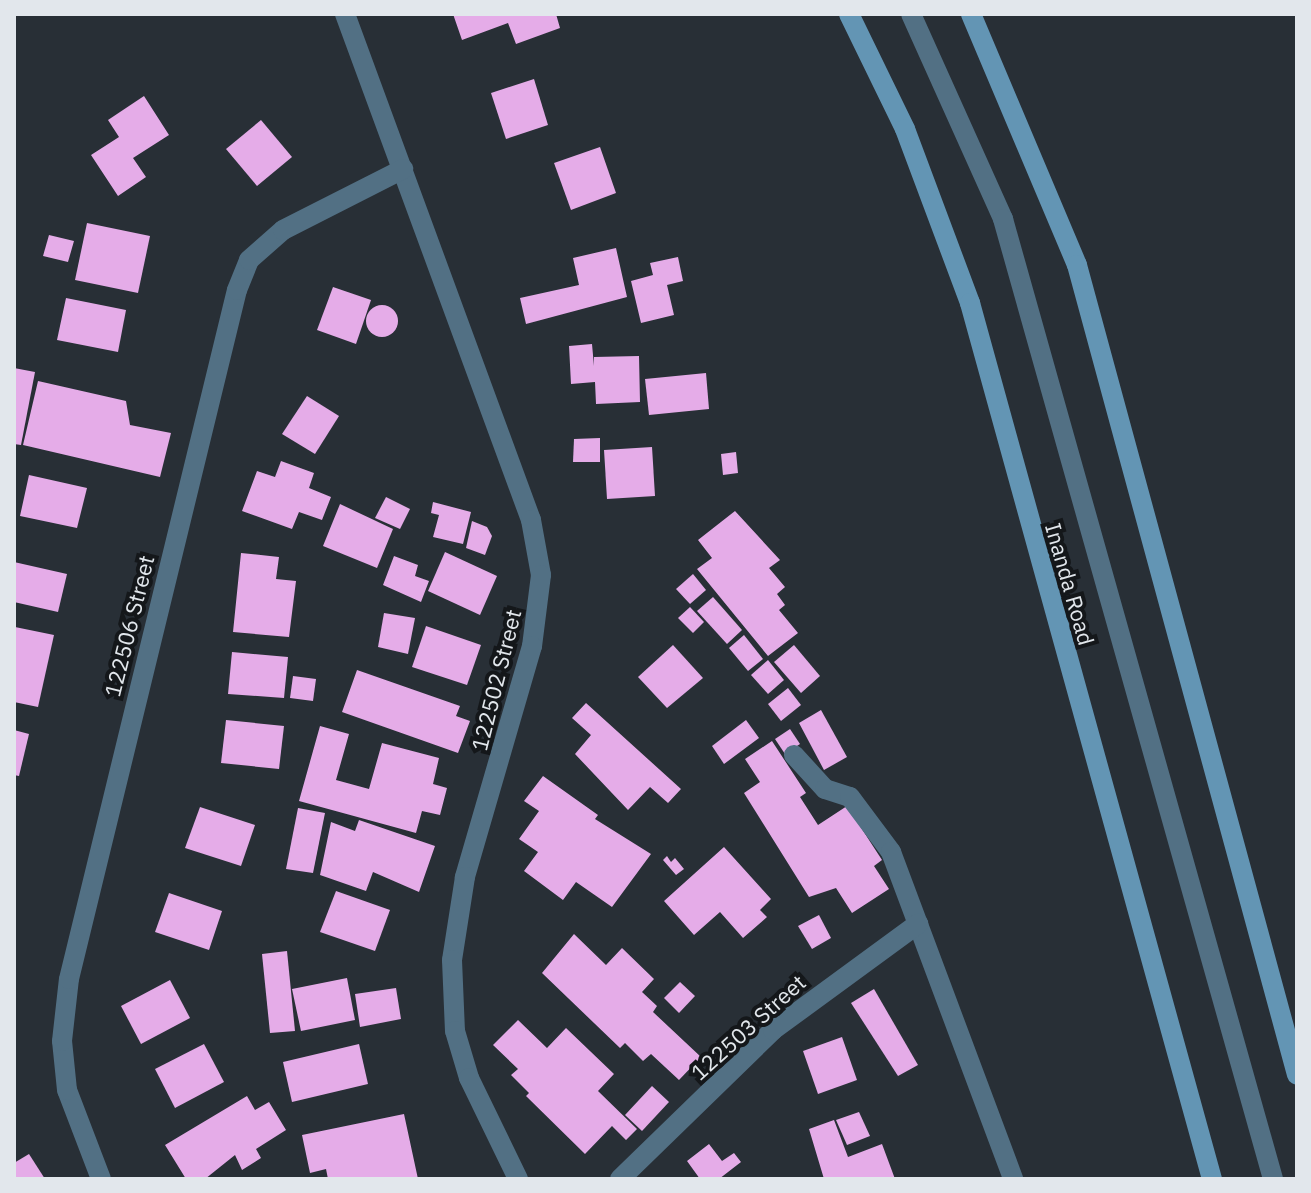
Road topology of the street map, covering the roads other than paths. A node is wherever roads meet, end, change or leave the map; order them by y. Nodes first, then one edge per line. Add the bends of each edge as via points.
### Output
1 (345, 14) edge
2 (849, 14) edge
3 (911, 14) edge
4 (971, 14) edge
5 (403, 169) junction
6 (794, 755) dead end
7 (918, 924) junction
8 (1297, 1075) edge
9 (101, 1179) edge
10 (518, 1179) edge
11 (620, 1179) edge
12 (1013, 1179) edge
13 (1212, 1179) edge
14 (1273, 1179) edge

1 - 5 street, 122502 Street
2 - 13 street, Inanda Road via 905,129 970,303
3 - 14 street via 1003,219
4 - 8 street via 1077,265
5 - 9 street, 122506 Street via 283,230 249,260 237,290 69,979 62,1041 67,1090
5 - 10 street, 122502 Street via 531,520 541,575 532,646 465,877 452,960 455,1031 469,1078
6 - 7 street via 825,789 850,797 878,831
7 - 11 street, 122503 Street via 773,1030
7 - 12 street

